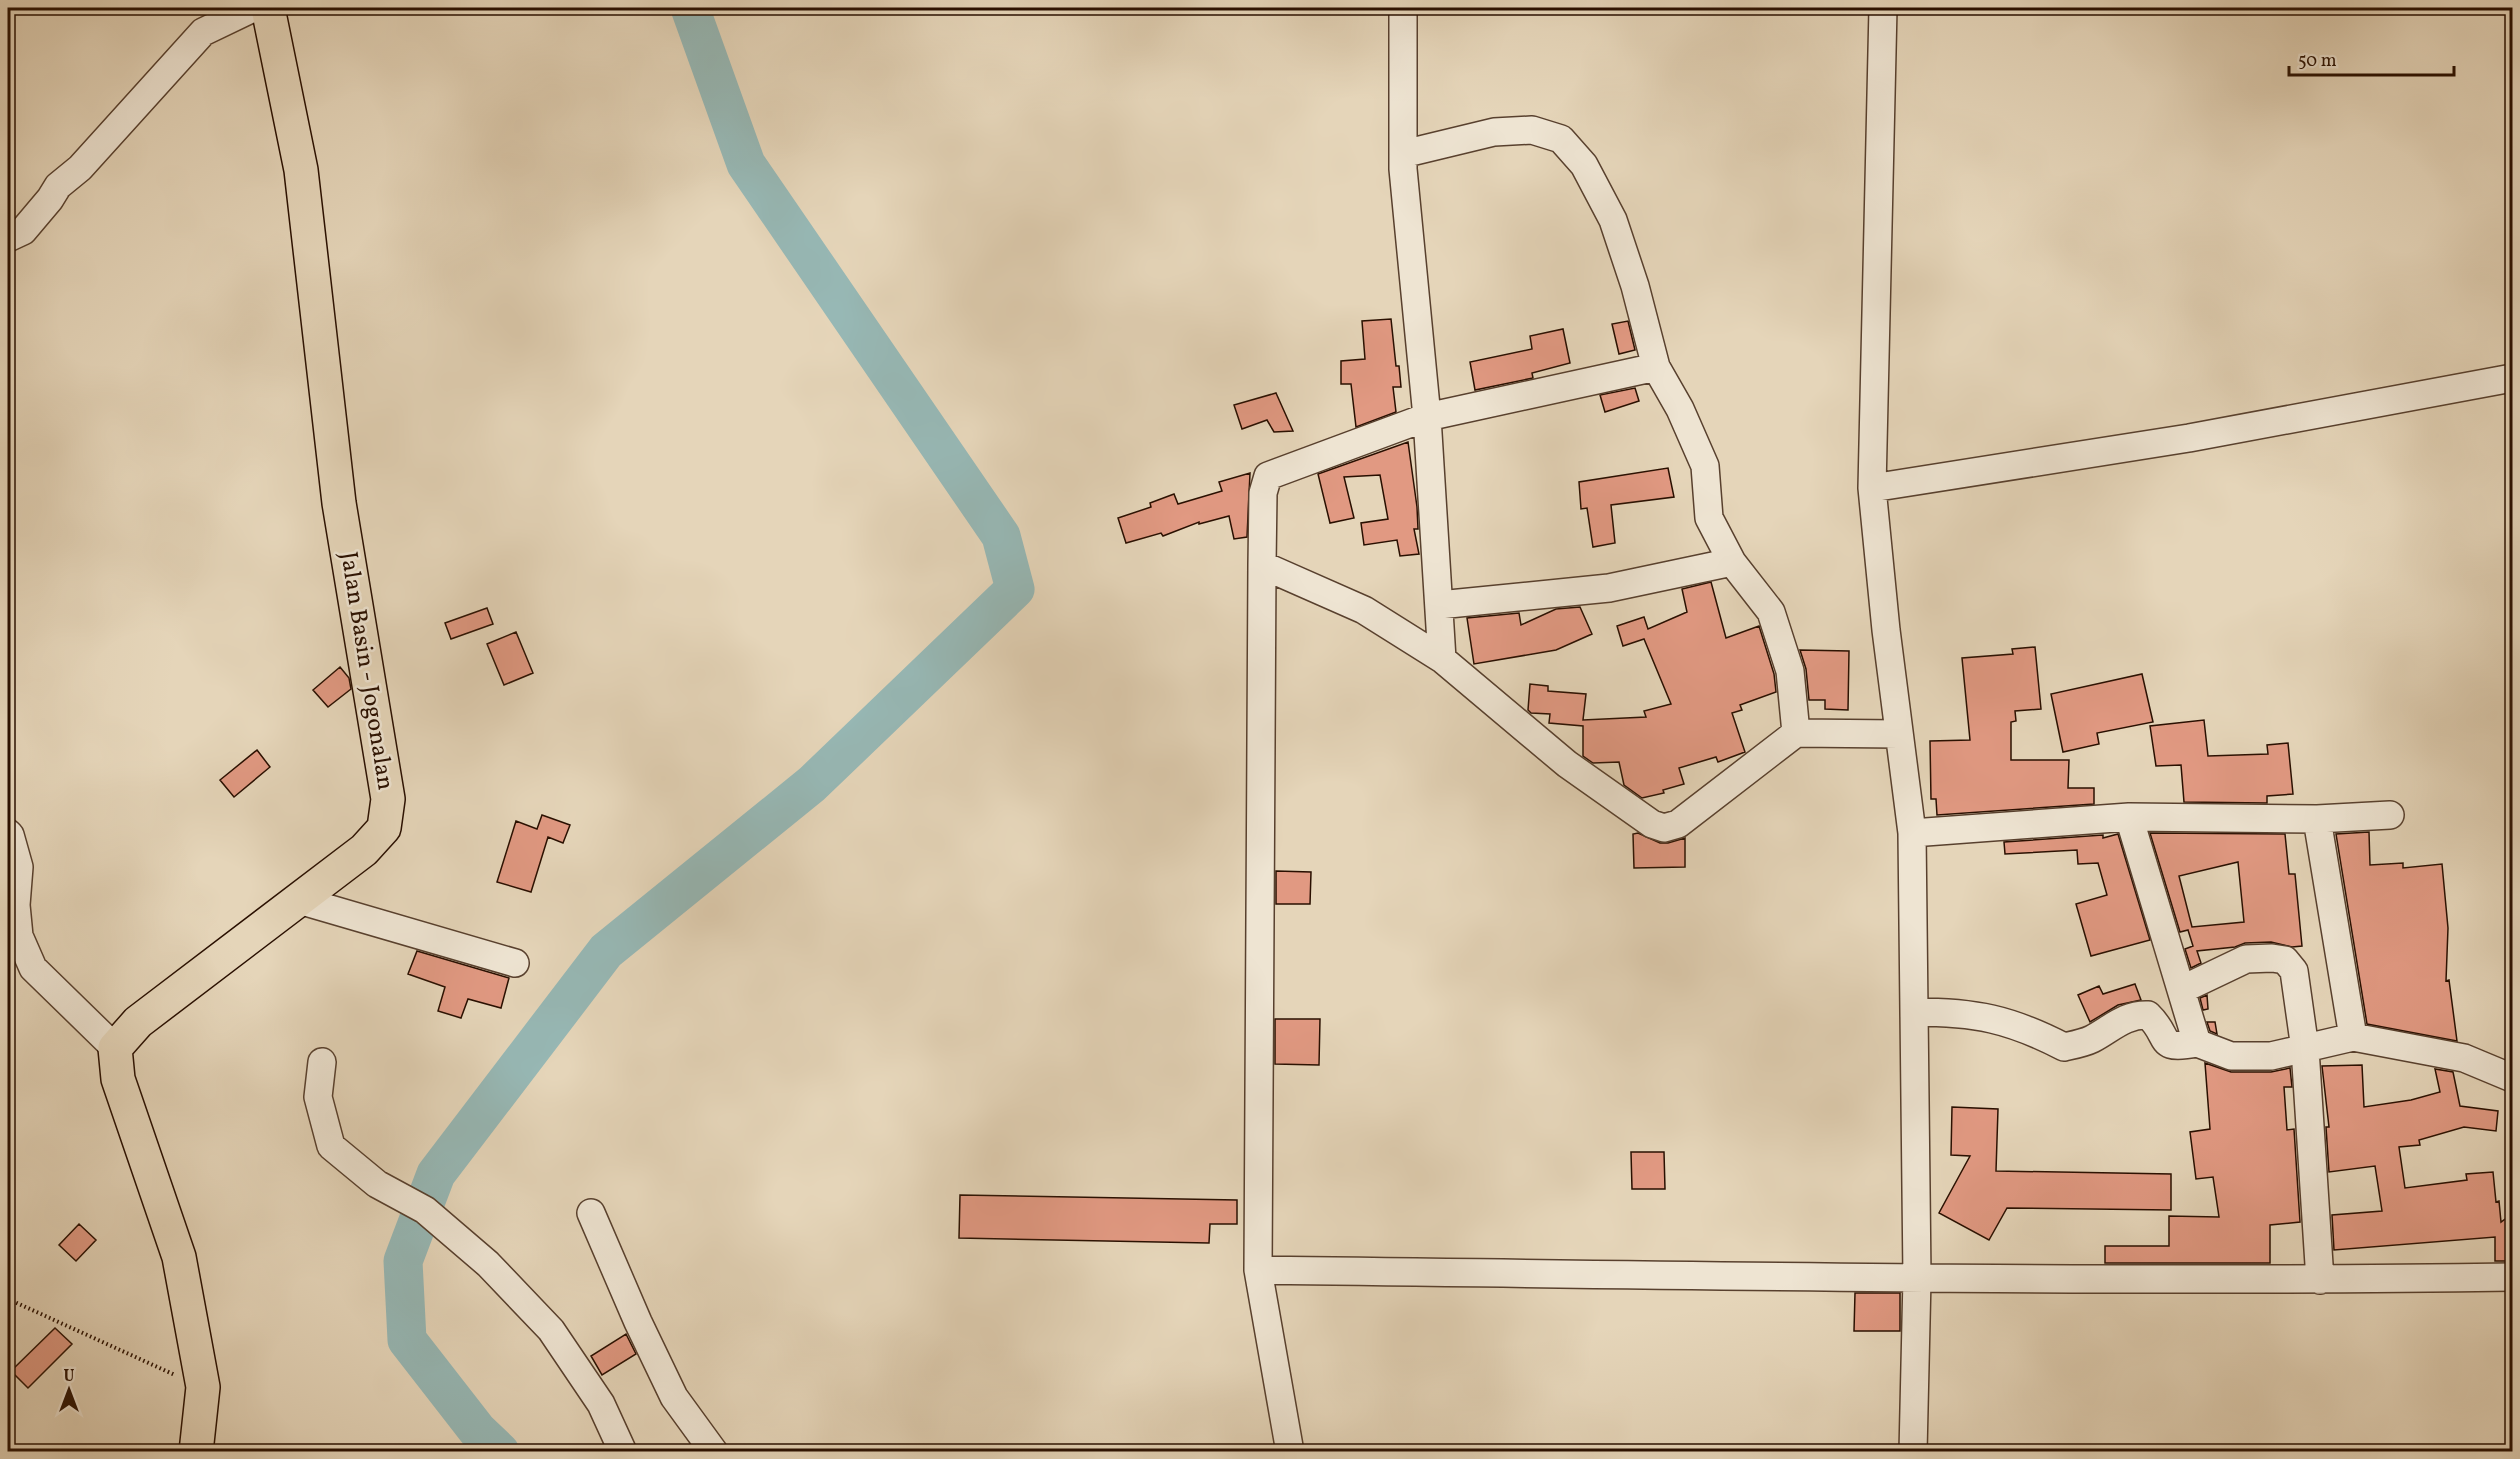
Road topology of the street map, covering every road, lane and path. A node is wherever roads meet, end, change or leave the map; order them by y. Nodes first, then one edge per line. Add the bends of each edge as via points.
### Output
1 (253, 8) edge
2 (268, 8) edge
3 (1403, 8) edge
4 (1883, 8) edge
5 (1403, 154) junction
6 (8, 238) edge
7 (1656, 367) junction
8 (2512, 378) edge
9 (1427, 417) junction
10 (1872, 488) junction
11 (1732, 562) junction
12 (1262, 565) junction
13 (1439, 605) junction
14 (1442, 659) junction
15 (1796, 733) junction
16 (1899, 734) junction
17 (2390, 814) dead end
18 (2129, 818) junction
19 (2317, 819) junction
20 (8, 832) edge
21 (1912, 833) junction
22 (299, 900) junction
23 (515, 963) dead end
24 (2181, 990) junction
25 (1915, 1012) junction
26 (2353, 1037) junction
27 (2197, 1043) junction
28 (115, 1048) junction
29 (2305, 1048) junction
30 (322, 1062) dead end
31 (2512, 1078) edge
32 (591, 1213) dead end
33 (1258, 1270) junction
34 (2512, 1277) edge
35 (1917, 1278) junction
36 (2320, 1280) junction
37 (8, 1299) edge
38 (203, 1387) junction
39 (196, 1452) edge
40 (623, 1452) edge
41 (714, 1452) edge
42 (1290, 1452) edge
43 (1913, 1452) edge

1 - 6 street via 203,32 80,168 58,186 23,231
2 - 22 main road, Jalan Basin - Jogonalan via 302,170 339,503 388,799 384,828 364,850
3 - 5 street
4 - 10 street
5 - 7 street via 1494,132 1532,130 1561,139 1584,165 1613,220
5 - 9 street
7 - 9 street
7 - 11 street via 1705,466 1709,518
8 - 10 street via 2189,438
9 - 12 street via 1268,476 1263,493
9 - 13 street
10 - 16 street
11 - 13 street via 1609,588
11 - 15 street via 1771,612 1790,671
12 - 14 street via 1364,610
12 - 33 street
13 - 14 street
14 - 15 street via 1567,764 1652,824 1664,828 1678,824
15 - 16 street
16 - 21 street
17 - 19 street
18 - 19 street
18 - 21 street
18 - 24 street
19 - 26 street
20 - 28 street via 19,867 19,936 33,968
21 - 25 street
22 - 23 street
22 - 28 main road, Jalan Basin - Jogonalan via 138,1022
24 - 27 street
24 - 29 street via 2246,959 2285,960 2294,971
25 - 27 street via 1958,1012 1992,1018 2064,1047 2090,1040 2124,1019 2148,1015 2168,1045
25 - 35 street
26 - 29 street
26 - 31 street via 2464,1058
27 - 29 street via 2231,1056 2271,1056
28 - 38 main road via 118,1079 179,1257
29 - 36 street
30 - 40 street via 318,1097 331,1146 377,1184 425,1210 488,1264 551,1330 601,1404
32 - 41 street via 675,1397
33 - 35 street
33 - 42 street
34 - 36 street
35 - 36 street
35 - 43 street
37 - 38 path
38 - 39 main road

